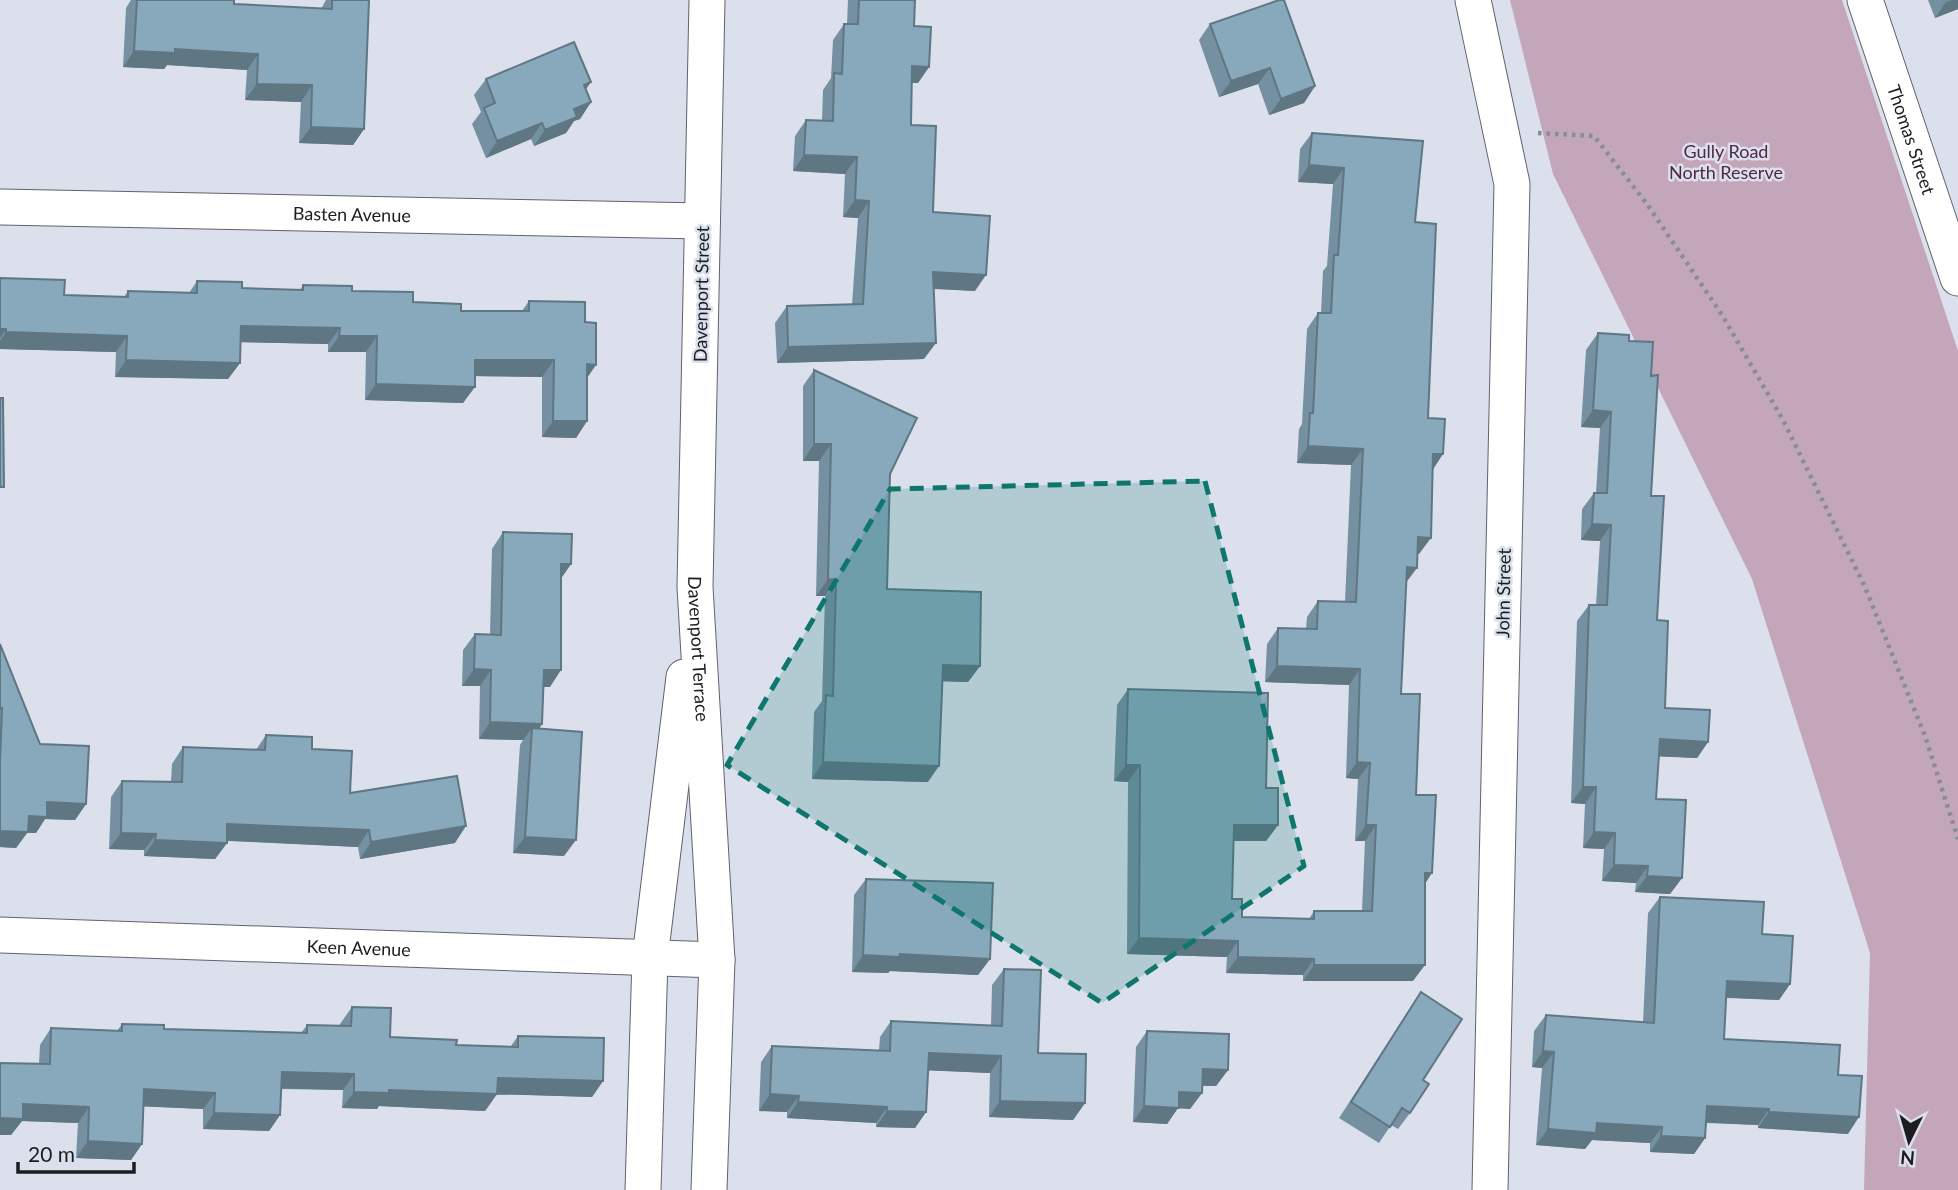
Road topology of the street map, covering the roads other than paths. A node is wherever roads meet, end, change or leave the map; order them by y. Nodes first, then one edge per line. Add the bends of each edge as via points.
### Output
1 (707, 0) edge
2 (1473, 0) edge
3 (1865, 0) edge
4 (0, 207) edge
5 (702, 221) junction
6 (1958, 278) edge
7 (695, 587) junction
8 (0, 935) edge
9 (650, 958) junction
10 (717, 960) junction
11 (643, 1190) edge
12 (709, 1190) edge
13 (1490, 1190) edge

1 - 5 street, Davenport Street
2 - 13 street, John Street via 1512,184
3 - 6 street, Thomas Street
4 - 5 street, Basten Avenue
5 - 7 street, Davenport Street
7 - 9 street, Davenport Terrace
7 - 10 street, Davenport Terrace
8 - 9 street, Keen Avenue
9 - 10 street, Keen Avenue
9 - 11 street, Davenport Terrace
10 - 12 street, Davenport Terrace

